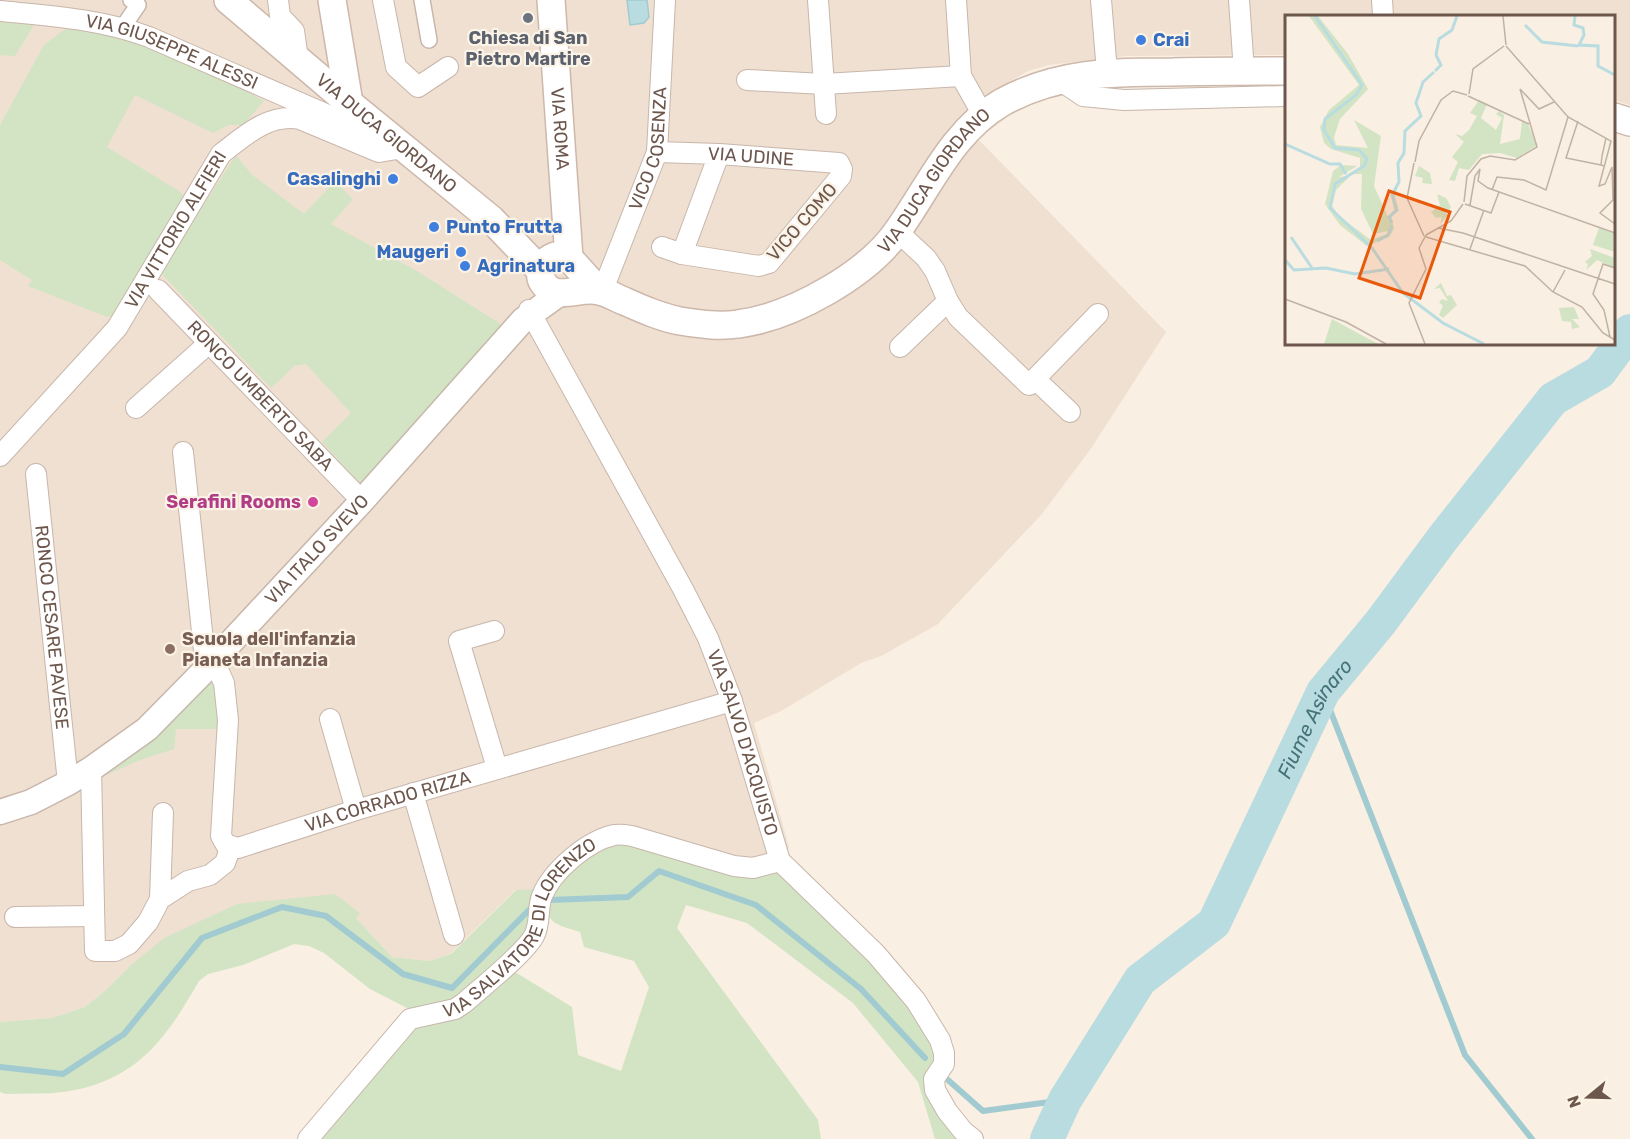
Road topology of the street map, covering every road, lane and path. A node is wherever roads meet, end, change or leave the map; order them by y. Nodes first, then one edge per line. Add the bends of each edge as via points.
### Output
1 (131, 0) edge
2 (228, 0) edge
3 (278, 0) edge
4 (332, 0) edge
5 (383, 0) edge
6 (422, 0) edge
7 (551, 0) edge
8 (665, 0) edge
9 (818, 0) edge
10 (956, 0) edge
11 (1101, 0) edge
12 (1239, 0) edge
13 (1382, 0) edge
14 (0, 11) edge
15 (1383, 15) edge
16 (123, 27) junction
17 (429, 40) dead end
18 (298, 59) junction
19 (448, 67) dead end
20 (1244, 71) junction
21 (1285, 71) edge
22 (1107, 72) junction
23 (961, 76) junction
24 (1058, 79) junction
25 (747, 80) dead end
26 (824, 84) junction
27 (1285, 96) edge
28 (343, 111) junction
29 (826, 114) dead end
30 (983, 115) junction
31 (1615, 117) edge
32 (1630, 122) edge
33 (394, 140) junction
34 (657, 152) junction
35 (719, 154) junction
36 (842, 169) joint
37 (898, 232) junction
38 (662, 247) dead end
39 (682, 254) junction
40 (572, 261) junction
41 (552, 284) junction
42 (158, 290) dead end
43 (601, 291) junction
44 (948, 301) junction
45 (1098, 314) dead end
46 (528, 315) junction
47 (209, 343) junction
48 (900, 347) dead end
49 (1035, 379) junction
50 (136, 408) dead end
51 (1070, 412) dead end
52 (183, 452) dead end
53 (0, 456) edge
54 (36, 474) dead end
55 (362, 501) junction
56 (494, 631) dead end
57 (210, 665) junction
58 (732, 701) junction
59 (330, 719) dead end
60 (497, 768) junction
61 (91, 769) junction
62 (68, 783) junction
63 (412, 793) junction
64 (356, 810) junction
65 (0, 812) edge
66 (163, 813) dead end
67 (231, 846) junction
68 (780, 861) junction
69 (160, 899) junction
70 (94, 916) junction
71 (15, 917) dead end
72 (454, 935) dead end
73 (308, 1139) edge
74 (973, 1139) edge

1 - 16 street via 138,4
2 - 18 main road, VIA DUCA GIORDANO
3 - 18 street via 280,16 294,31
4 - 28 main road
5 - 19 street via 396,67 418,87
6 - 17 street
7 - 40 main road, VIA ROMA
8 - 34 street, VICO COSENZA
9 - 26 street
10 - 23 street
11 - 22 street
12 - 20 street
13 - 15 street
14 - 16 street, VIA GIUSEPPE ALESSI
16 - 28 street, VIA GIUSEPPE ALESSI
18 - 28 main road, VIA DUCA GIORDANO
20 - 21 main road, VIA DUCA GIORDANO
20 - 22 main road, VIA DUCA GIORDANO
22 - 24 main road, VIA DUCA GIORDANO
23 - 26 street
23 - 30 street
24 - 27 street via 1083,96 1124,100
24 - 30 main road, VIA DUCA GIORDANO via 1018,94
25 - 26 street
26 - 29 street
28 - 33 main road, VIA DUCA GIORDANO
30 - 37 main road, VIA DUCA GIORDANO via 958,140
31 - 32 main road
33 - 41 main road, VIA DUCA GIORDANO via 491,219
33 - 53 street, VIA VITTORIO ALFIERI via 379,152 288,117 270,121 221,154 117,328
34 - 35 street, VIA UDINE
34 - 43 street, VICO COSENZA
35 - 36 street, VIA UDINE via 839,163
35 - 39 street
36 - 39 street, VICO COMO via 841,176 769,263 759,266
37 - 43 main road, VIA DUCA GIORDANO via 834,287 786,311 738,324 705,325 671,319
37 - 44 street via 926,258
38 - 39 street
40 - 41 main road via 555,256 543,264
40 - 43 main road
41 - 43 main road
41 - 46 street, VIA ITALO SVEVO via 537,296
42 - 47 street, RONCO UMBERTO SABA
44 - 48 street
44 - 49 street via 958,317 1029,385
45 - 49 street
46 - 55 street, VIA ITALO SVEVO
46 - 58 street, VIA SALVO D'ACQUISTO via 683,589 708,638
47 - 50 street
47 - 55 street, RONCO UMBERTO SABA
49 - 51 street
52 - 57 street
54 - 62 street, RONCO CESARE PAVESE
55 - 57 street, VIA ITALO SVEVO
56 - 60 street via 459,641
57 - 61 street, VIA ITALO SVEVO via 147,729
57 - 67 street via 220,671 226,697 221,836
58 - 60 street, VIA CORRADO RIZZA
58 - 68 street, VIA SALVO D'ACQUISTO
59 - 64 street
60 - 63 street, VIA CORRADO RIZZA
61 - 62 street, VIA ITALO SVEVO
61 - 70 street
62 - 65 street, VIA ITALO SVEVO
63 - 64 street, VIA CORRADO RIZZA
63 - 72 street
64 - 67 street, VIA CORRADO RIZZA via 248,846
66 - 69 street
67 - 69 street via 225,862 210,875 188,881
68 - 73 street, VIA SALVATORE DI LORENZO via 753,868 734,866 632,836 615,835 583,850 546,887 538,925 525,947 455,1009 410,1019
68 - 74 street, VIA SALVO D'ACQUISTO via 876,954 916,1001 944,1053 944,1064 934,1079 935,1090 946,1112
69 - 70 street via 148,922 129,944 115,951 95,951
70 - 71 street

